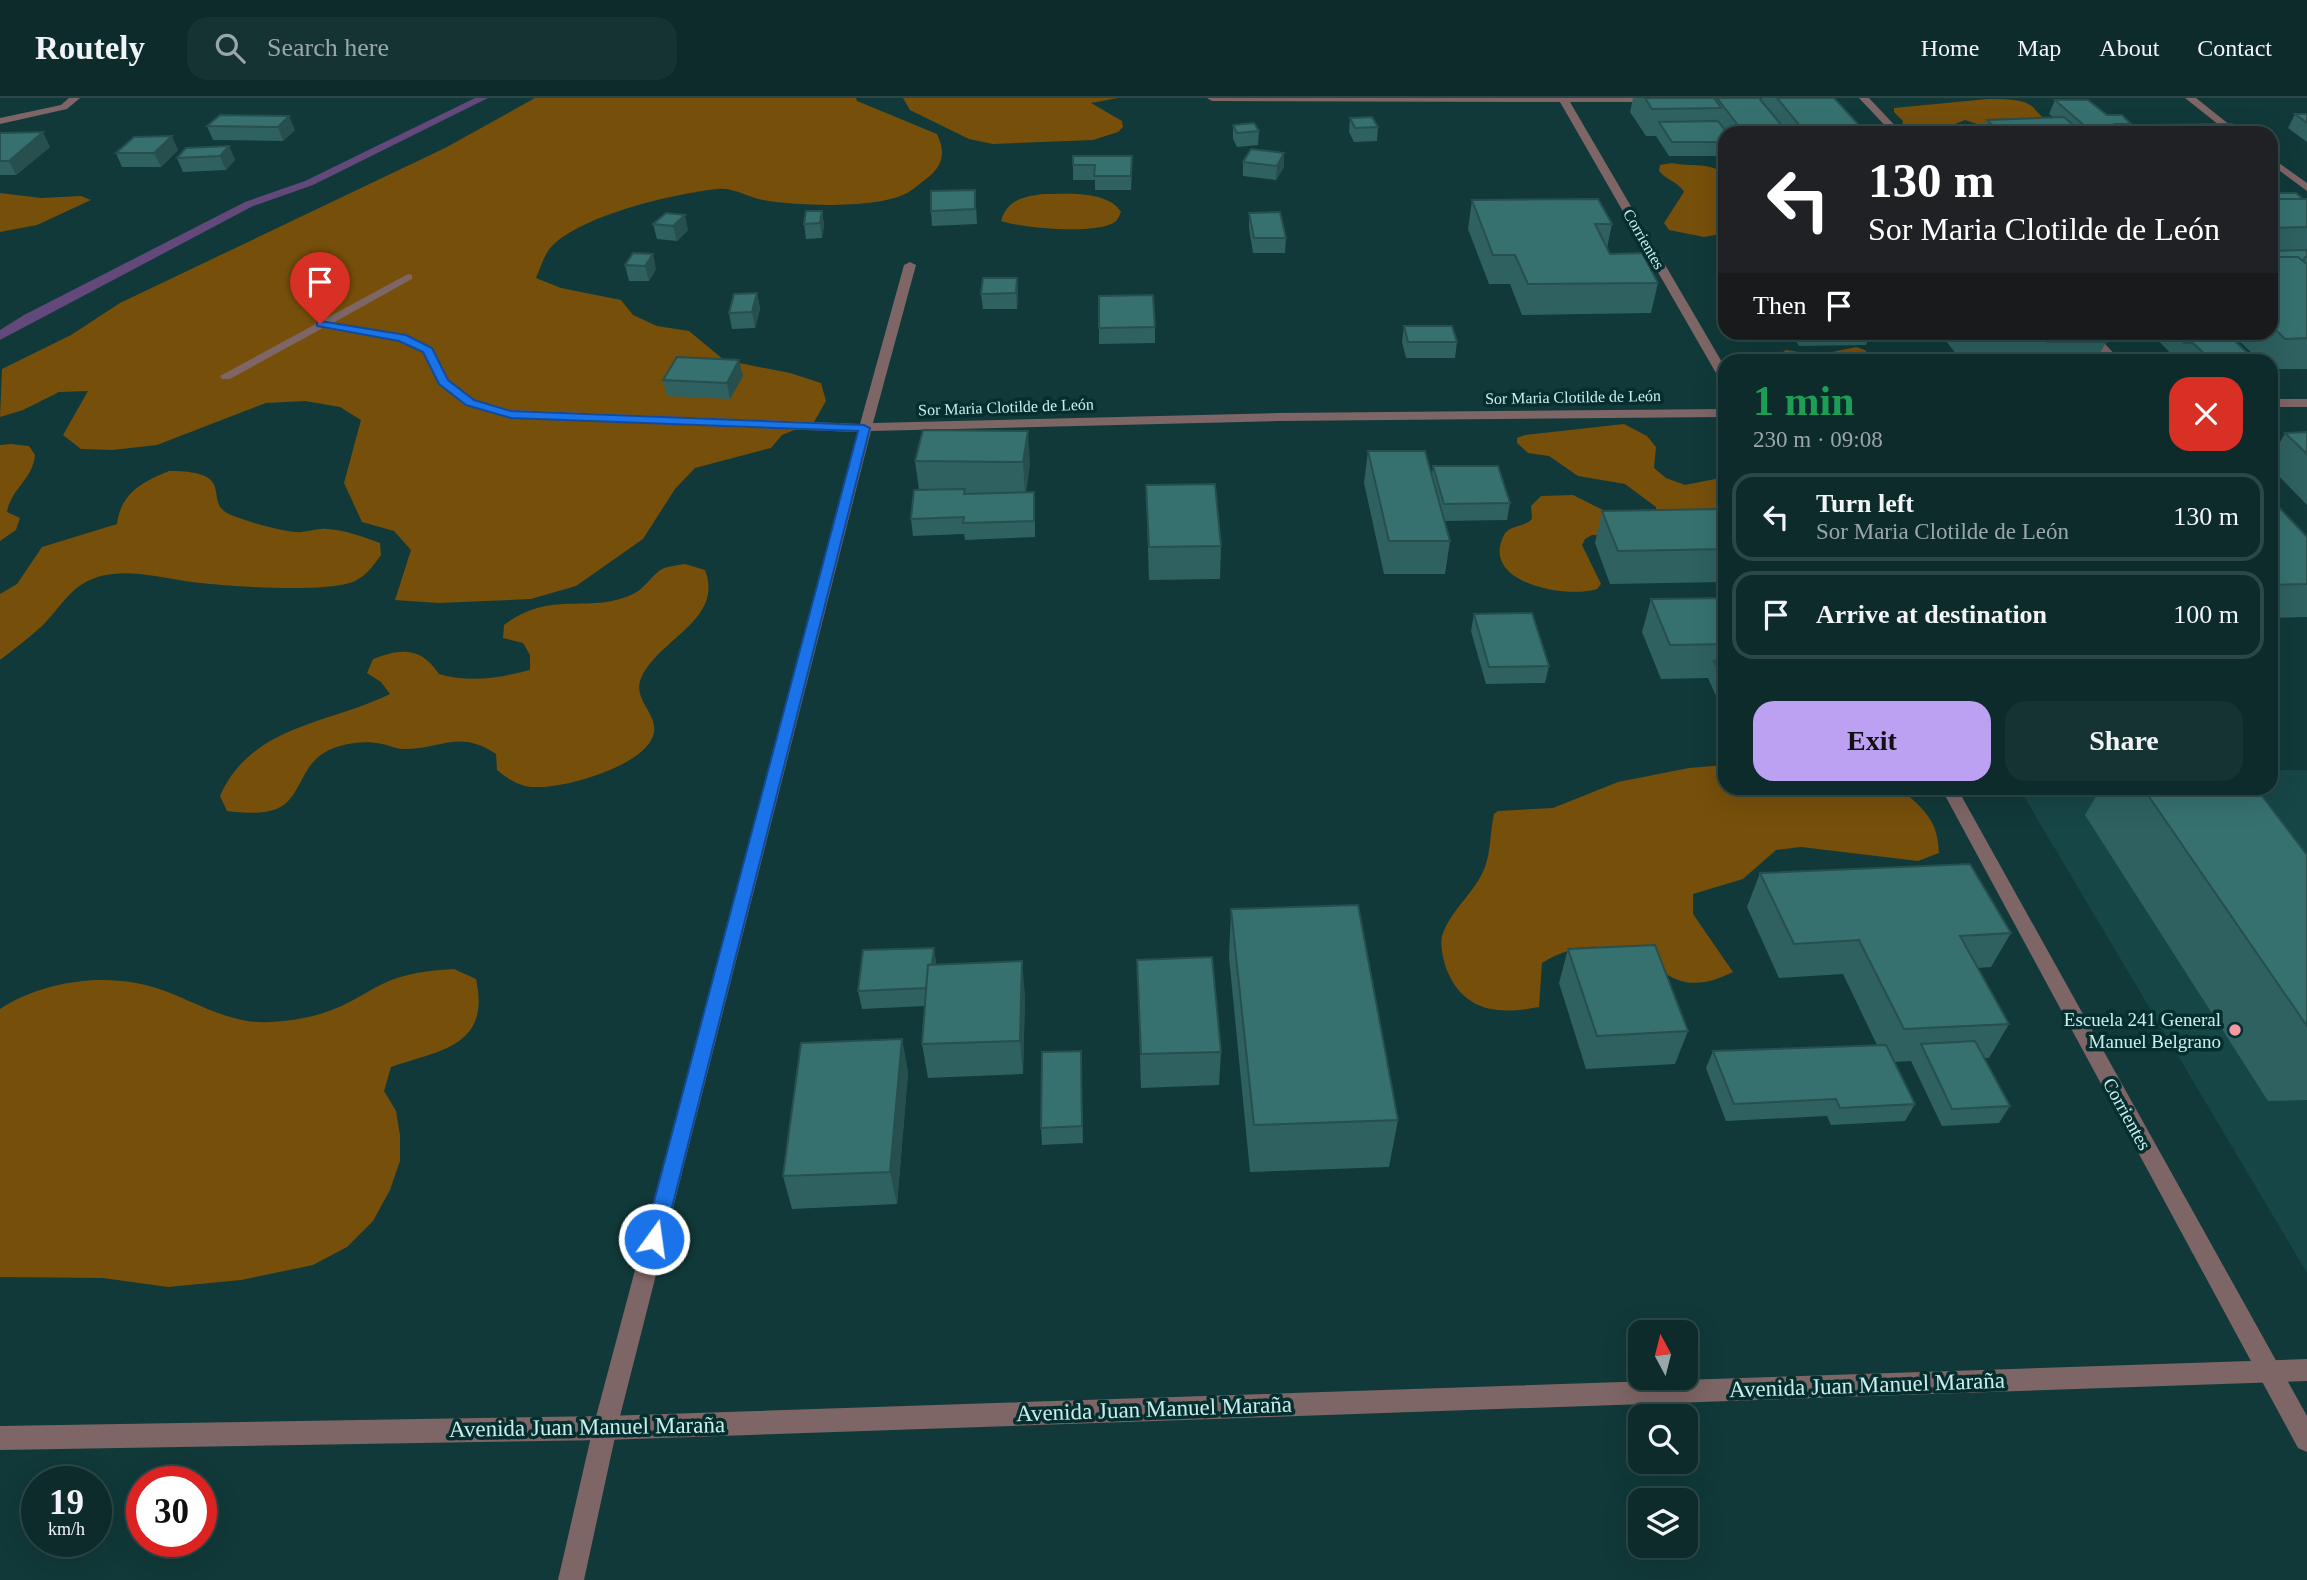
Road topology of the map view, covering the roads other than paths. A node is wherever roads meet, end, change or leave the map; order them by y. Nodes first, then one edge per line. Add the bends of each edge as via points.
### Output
1 (75, 98) edge
2 (1212, 98) edge
3 (1864, 98) edge
4 (2190, 98) edge
5 (1563, 99) edge
6 (1661, 99) edge
7 (0, 121) edge
8 (1890, 126) edge
9 (2226, 126) edge
10 (2278, 166) edge
11 (2307, 188) edge
12 (910, 265) dead end
13 (408, 277) dead end
14 (320, 324) junction
15 (2095, 340) edge
16 (2108, 354) edge
17 (1718, 366) edge
18 (226, 376) dead end
19 (2278, 403) edge
20 (2307, 403) edge
21 (1718, 413) edge
22 (864, 428) junction
23 (1953, 795) edge
24 (2307, 1370) edge
25 (2267, 1371) junction
26 (605, 1428) junction
27 (0, 1438) edge
28 (2307, 1440) edge
29 (571, 1580) edge

1 - 7 street via 64,107
2 - 5 street
3 - 8 street
4 - 9 street
5 - 6 street
5 - 17 street, Corrientes
10 - 11 street
12 - 22 street
13 - 14 street
14 - 18 street
14 - 22 street, Sor Maria Clotilde de León via 402,338 428,350 443,382 470,403 511,414
15 - 16 street
19 - 20 street
21 - 22 street, Sor Maria Clotilde de León via 1278,417
22 - 26 street
23 - 25 street, Corrientes
24 - 25 street, Avenida Juan Manuel Maraña
25 - 26 street, Avenida Juan Manuel Maraña
25 - 28 street, Corrientes
26 - 27 street, Avenida Juan Manuel Maraña
26 - 29 street

